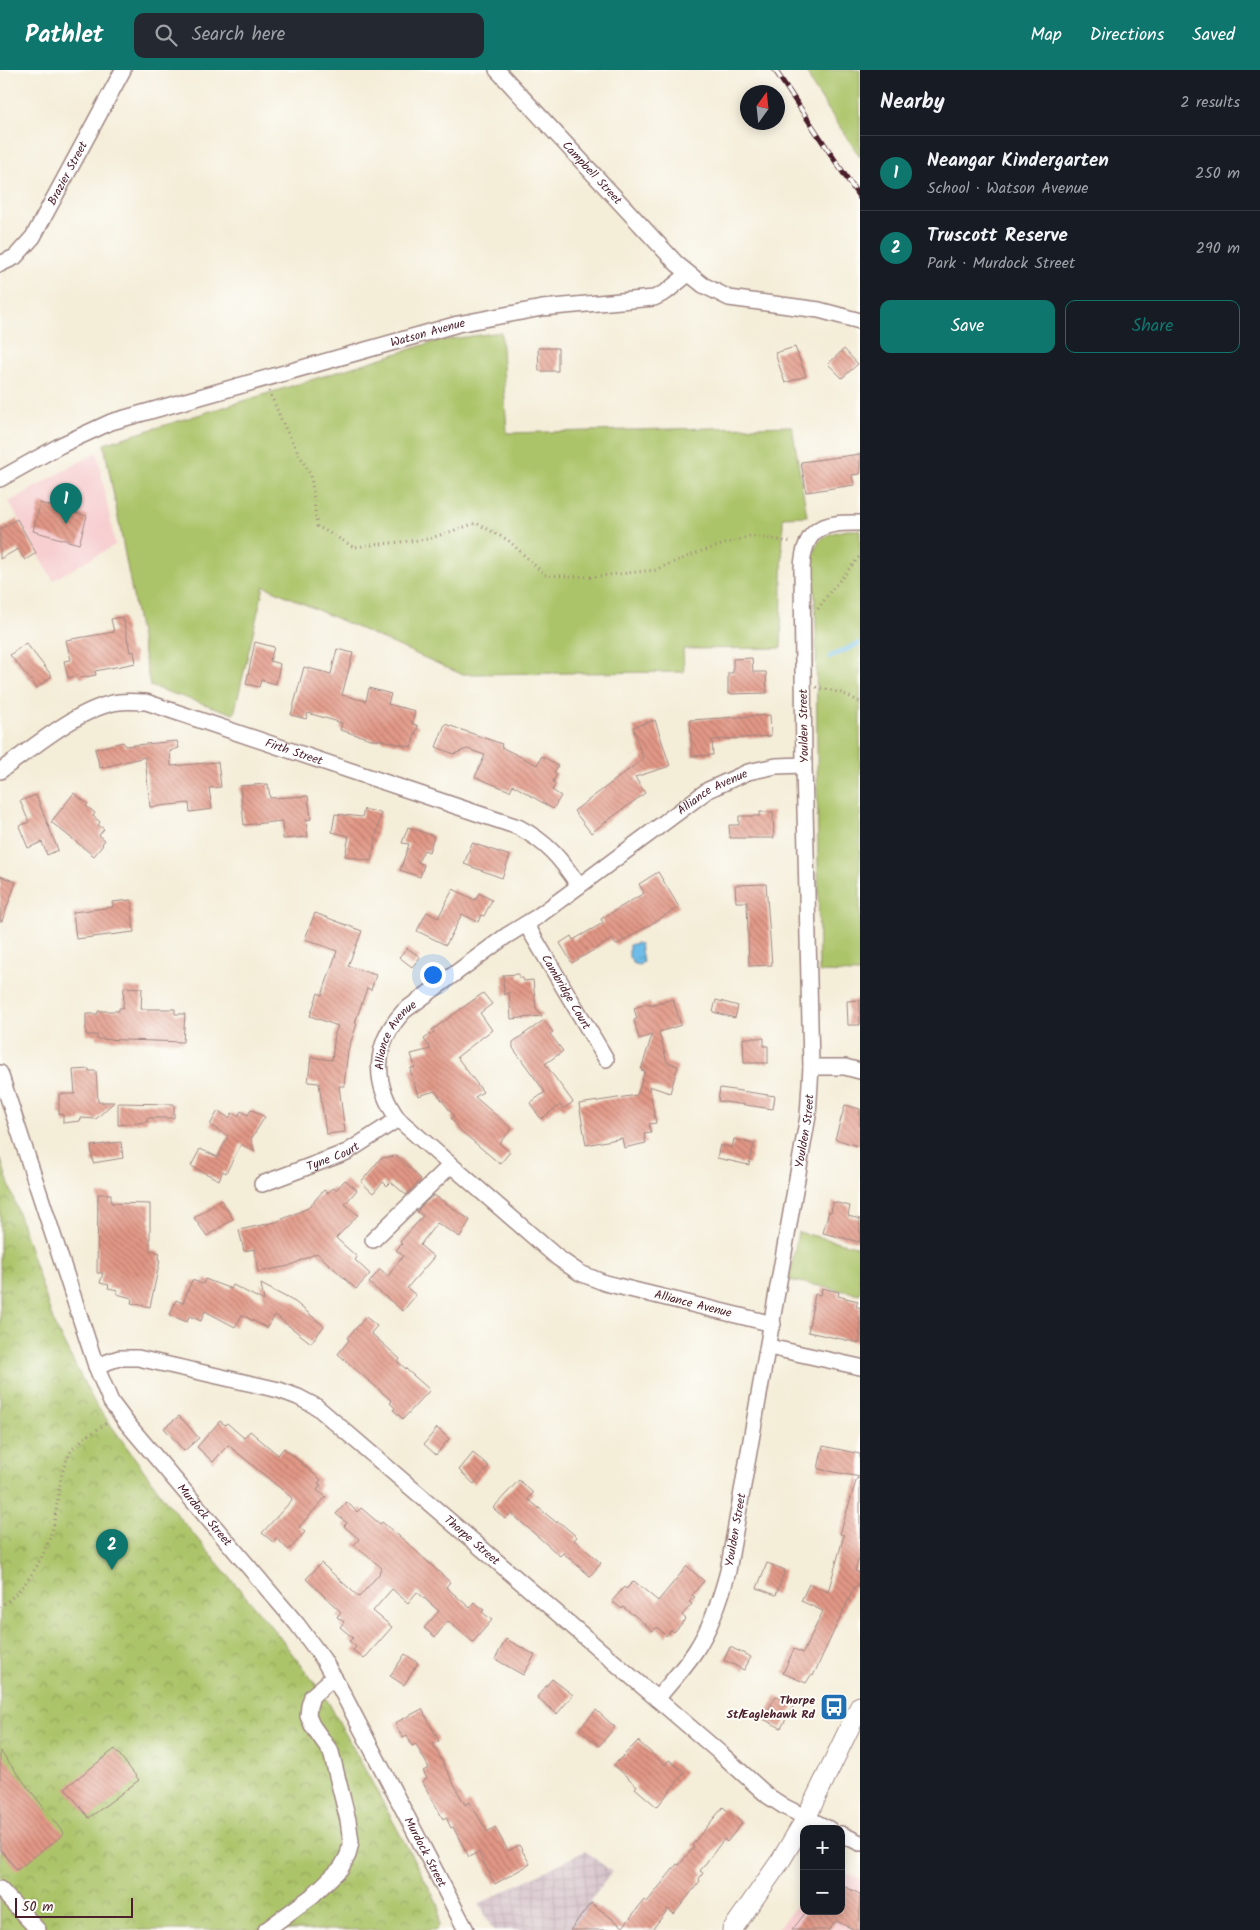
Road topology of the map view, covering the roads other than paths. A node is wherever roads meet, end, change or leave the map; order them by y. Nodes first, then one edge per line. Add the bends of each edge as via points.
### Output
1 (123, 70) edge
2 (497, 70) edge
3 (0, 264) edge
4 (688, 274) junction
5 (860, 321) edge
6 (0, 479) edge
7 (860, 523) edge
8 (804, 764) junction
9 (0, 771) edge
10 (579, 886) junction
11 (526, 924) junction
12 (606, 1059) dead end
13 (811, 1067) junction
14 (860, 1071) edge
15 (0, 1074) edge
16 (398, 1119) junction
17 (451, 1165) junction
18 (262, 1184) dead end
19 (374, 1240) dead end
20 (773, 1324) junction
21 (769, 1347) junction
22 (96, 1366) junction
23 (860, 1367) edge
24 (334, 1678) junction
25 (657, 1699) junction
26 (860, 1706) edge
27 (806, 1818) junction
28 (821, 1825) edge
29 (845, 1836) edge
30 (860, 1842) edge
31 (0, 1889) edge
32 (38, 1930) edge
33 (266, 1930) edge
34 (466, 1930) edge
35 (732, 1930) edge

1 - 3 street, Brazier Street via 33,237 15,257
2 - 4 street, Campbell Street
4 - 5 street via 729,298 819,310
4 - 6 street, Watson Avenue via 654,298 542,308 487,317 97,427
7 - 8 street, Youlden Street via 831,524 817,530 807,540 802,568
8 - 10 street, Alliance Avenue via 755,770 708,790
8 - 13 street, Youlden Street
9 - 10 street, Firth Street via 90,711 120,702 146,702 518,827 550,848
10 - 11 street, Alliance Avenue
11 - 12 street, Cambridge Court
11 - 16 street, Alliance Avenue via 404,1011 391,1027 382,1046 380,1072 386,1099
13 - 14 street via 846,1067
13 - 20 street, Youlden Street via 805,1140
15 - 22 street, Murdock Street
16 - 17 street, Alliance Avenue
16 - 18 street, Tyne Court via 346,1152
17 - 19 street
17 - 20 street, Alliance Avenue via 558,1258 580,1273 605,1283
20 - 21 street, Youlden Street
21 - 23 street
21 - 25 street, Youlden Street via 724,1587 696,1650
22 - 24 street, Murdock Street via 117,1411 297,1624
22 - 25 street, Thorpe Street via 119,1358 138,1358 280,1390 317,1407
24 - 33 street via 312,1696 308,1716 331,1752 348,1820 351,1842 348,1855 341,1868 312,1896
24 - 34 street, Murdock Street
25 - 27 street, Thorpe Street via 768,1796
26 - 27 main road
27 - 28 street, Thorpe Street
27 - 35 main road via 772,1874
29 - 30 street
31 - 32 street

